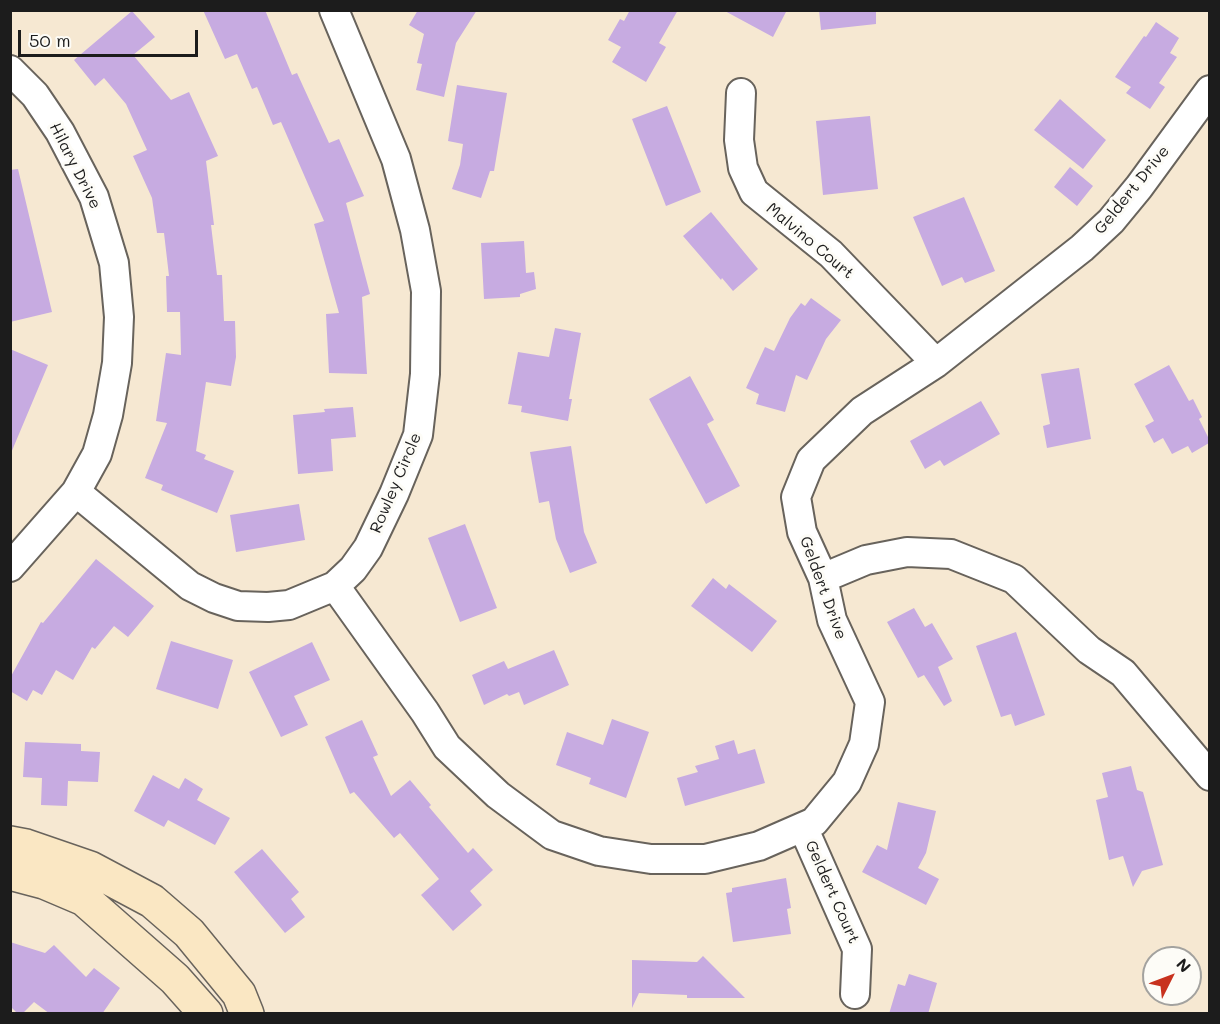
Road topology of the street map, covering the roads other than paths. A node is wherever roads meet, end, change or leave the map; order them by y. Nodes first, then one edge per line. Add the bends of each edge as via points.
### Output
1 (334, 10) edge
2 (10, 69) edge
3 (1209, 90) edge
4 (741, 93) dead end
5 (936, 363) junction
6 (76, 492) junction
7 (10, 567) edge
8 (823, 578) junction
9 (335, 586) junction
10 (1209, 776) edge
11 (803, 827) junction
12 (10, 843) edge
13 (10, 873) edge
14 (855, 994) dead end
15 (206, 1014) edge
16 (247, 1014) edge

1 - 9 street, Rowley Circle via 396,159 426,291 425,374 418,435 368,548
2 - 6 street, Hilary Drive via 35,95 65,141 94,197 114,263 119,317 117,363 97,454
3 - 5 street, Geldert Drive via 1111,221 1045,279
4 - 5 street, Malvino Court via 739,140 743,168 754,192 831,254
5 - 8 street, Geldert Drive via 862,411 811,460 796,497 802,532
6 - 7 street, Hilary Drive
6 - 9 street, Rowley Circle via 190,586 214,598 238,606 289,605
8 - 10 street via 866,560 907,552 951,554 1014,579 1089,650 1123,673
8 - 11 street, Geldert Drive via 832,620 870,702 864,744 847,782 814,822
9 - 11 street, Geldert Drive via 447,747 498,795 552,835 599,851 651,860 705,858 759,846
11 - 14 street, Geldert Court via 857,949
12 - 16 street via 90,868 152,901 189,933 239,994
13 - 15 street via 84,899 175,979

